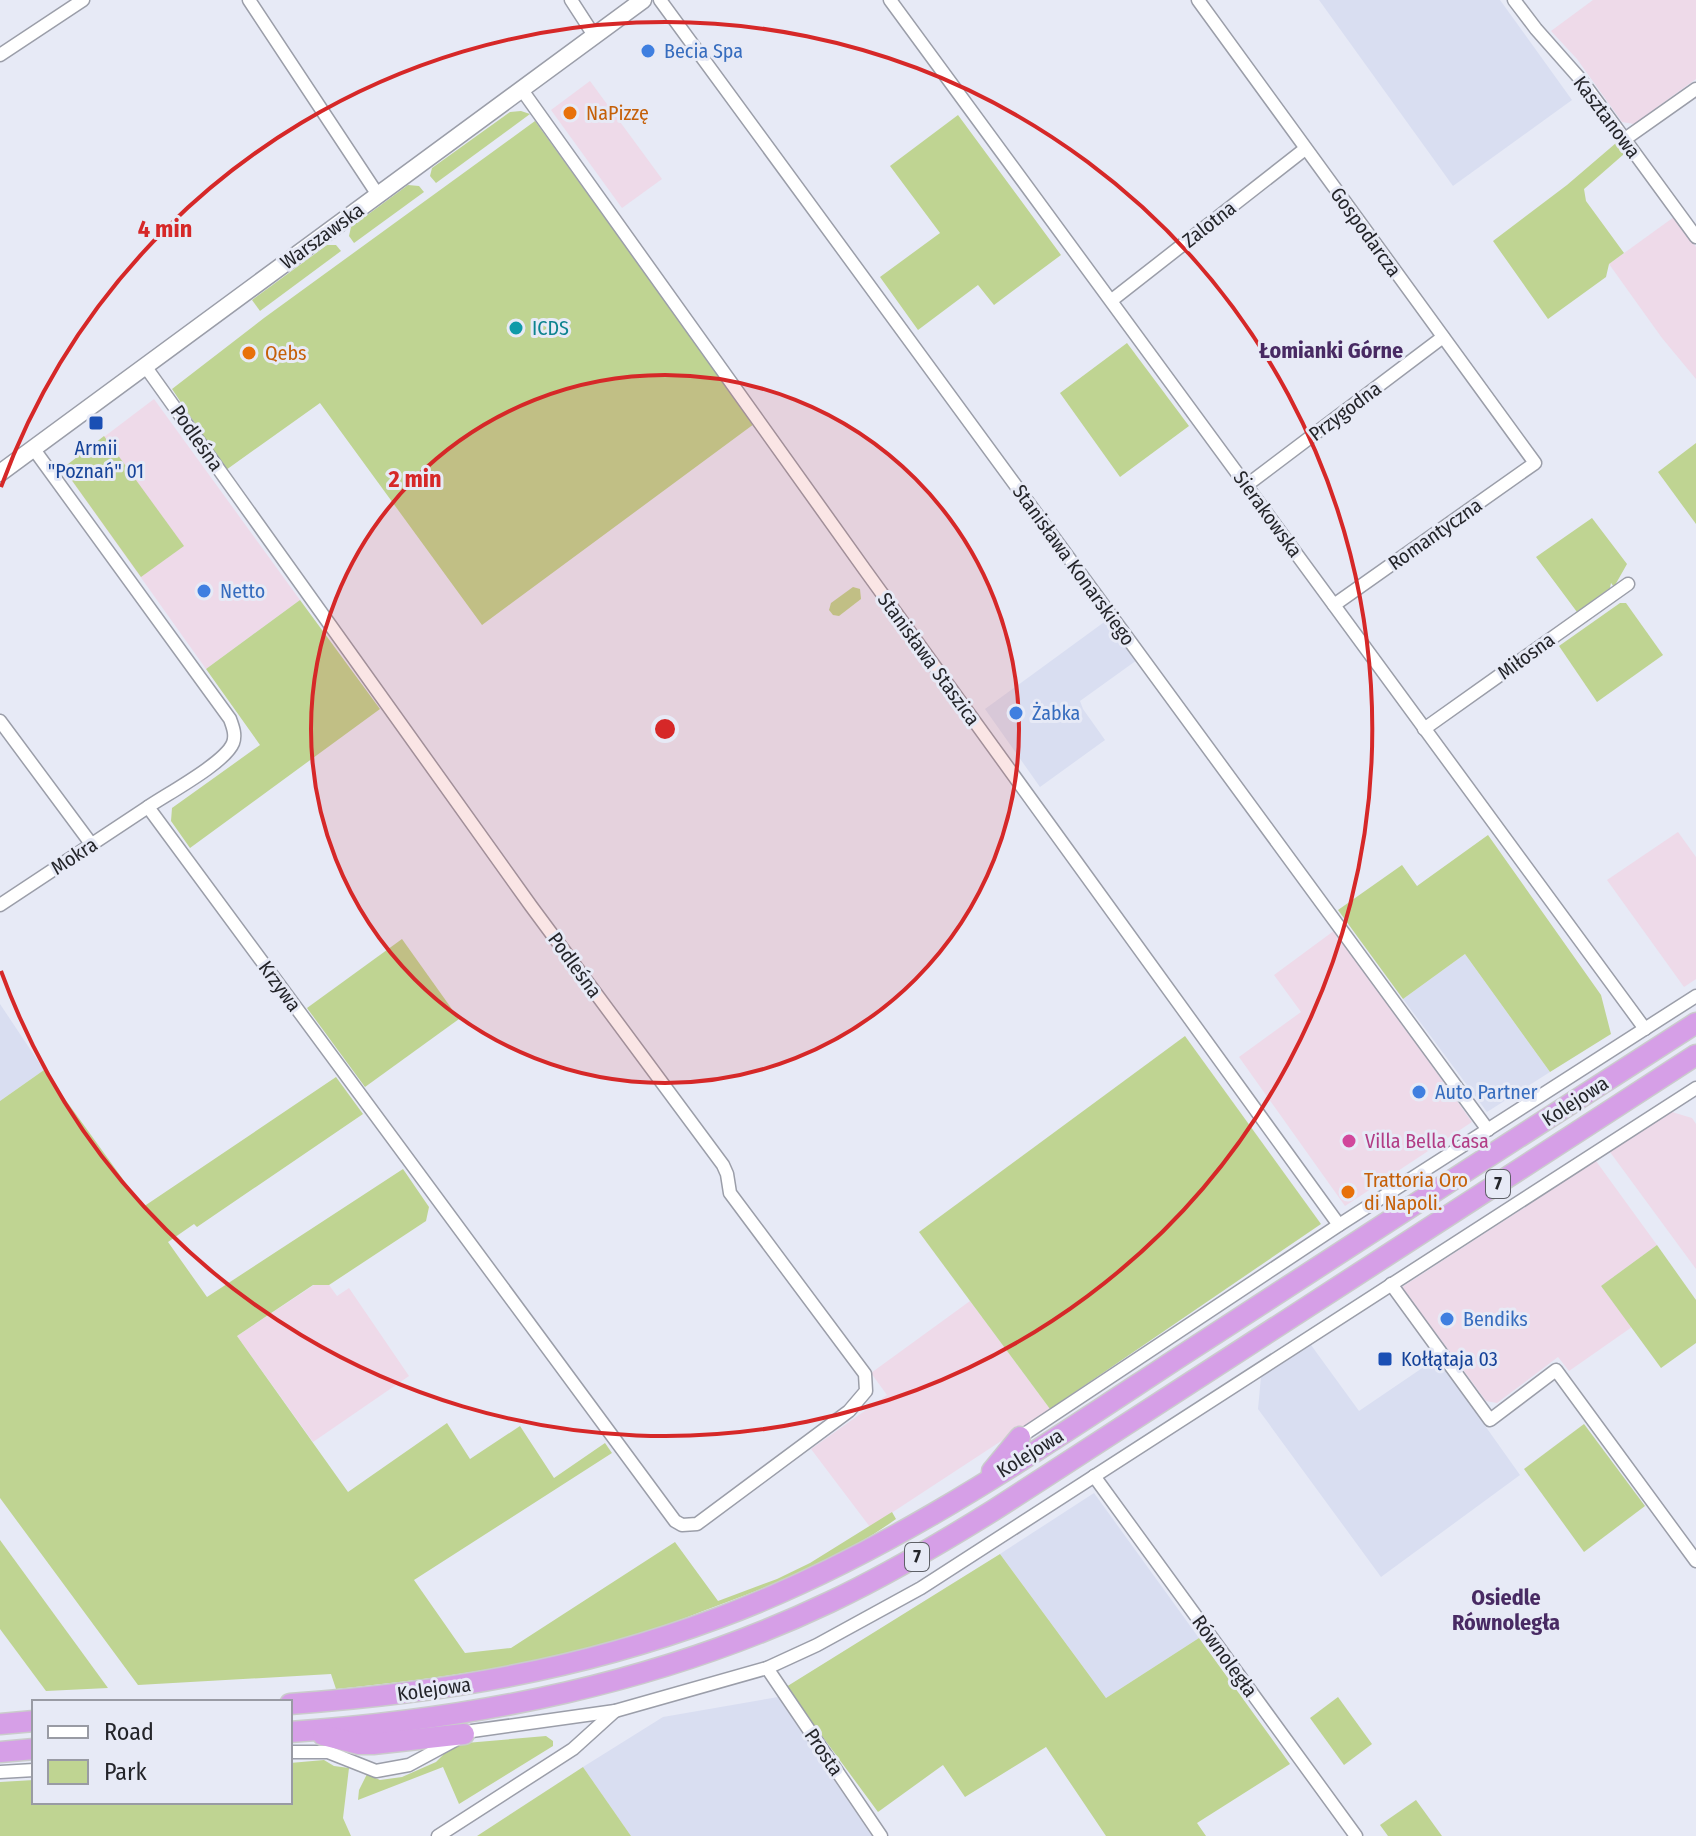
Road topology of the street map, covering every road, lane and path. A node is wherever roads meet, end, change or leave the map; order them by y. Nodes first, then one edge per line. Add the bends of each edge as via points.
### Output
1 (83, 0) edge
2 (249, 0) edge
3 (571, 0) edge
4 (643, 0) edge
5 (660, 0) edge
6 (890, 0) edge
7 (1198, 0) edge
8 (1514, 0) edge
9 (595, 37) junction
10 (0, 55) edge
11 (1696, 89) edge
12 (522, 90) junction
13 (1625, 139) junction
14 (1305, 149) junction
15 (378, 195) junction
16 (1696, 237) edge
17 (1112, 300) junction
18 (1443, 337) junction
19 (145, 366) junction
20 (33, 448) junction
21 (1535, 463) joint
22 (0, 473) edge
23 (1247, 485) junction
24 (1628, 584) dead end
25 (1334, 605) junction
26 (0, 721) edge
27 (1424, 729) junction
28 (148, 807) junction
29 (92, 845) junction
30 (0, 905) edge
31 (1696, 996) edge
32 (1696, 1023) edge
33 (1645, 1029) junction
34 (1696, 1055) edge
35 (1693, 1094) edge
36 (1488, 1130) junction
37 (1339, 1225) junction
38 (1391, 1284) junction
39 (1020, 1437) joint
40 (1094, 1476) junction
41 (979, 1486) junction
42 (697, 1524) joint
43 (1696, 1561) edge
44 (767, 1668) junction
45 (292, 1704) edge
46 (615, 1711) junction
47 (32, 1721) edge
48 (0, 1724) edge
49 (464, 1734) joint
50 (303, 1738) edge
51 (32, 1749) edge
52 (0, 1752) edge
53 (32, 1770) edge
54 (0, 1772) edge
55 (438, 1836) edge
56 (881, 1836) edge
57 (1356, 1836) edge

1 - 10 street
2 - 15 street
3 - 9 street
4 - 9 street, Warszawska
5 - 36 street, Stanisława Konarskiego
6 - 17 street, Sierakowska
7 - 14 street, Gospodarcza
8 - 13 street, Kasztanowa
9 - 12 street, Warszawska
11 - 13 street
12 - 15 street, Warszawska
12 - 37 street, Stanisława Staszica
13 - 16 street, Kasztanowa
14 - 17 street, Zalotna
14 - 18 street, Gospodarcza
15 - 19 street, Warszawska
17 - 23 street, Sierakowska
18 - 21 street, Gospodarcza
18 - 23 street, Przygodna
19 - 20 street, Warszawska
19 - 42 street, Podleśna via 723,1165 730,1193 865,1374 866,1391 849,1411
20 - 22 street, Warszawska
20 - 28 street via 234,729 235,739 222,758
21 - 25 street, Romantyczna
23 - 25 street, Sierakowska
24 - 27 street, Miłosna
25 - 27 street, Sierakowska
26 - 29 street
27 - 33 street, Sierakowska
28 - 29 street, Mokra
28 - 42 street, Krzywa via 675,1521
29 - 30 street, Mokra
31 - 33 street, Kolejowa
32 - 41 highway, Kolejowa / 7
33 - 36 street, Kolejowa
34 - 50 highway, Kolejowa / 7 via 994,1510 830,1602 710,1652 598,1686 454,1716
35 - 38 street
36 - 37 street, Kolejowa
37 - 39 street, Kolejowa
38 - 40 street
38 - 43 street via 1490,1420 1556,1370
39 - 41 highway
40 - 44 street via 921,1588
40 - 57 street, Równoległa
41 - 45 highway, Kolejowa / 7 via 836,1568 638,1646 457,1687
44 - 46 street
44 - 56 street, Prosta
46 - 49 street
46 - 55 street via 573,1749
47 - 48 highway
49 - 50 highway via 385,1744
51 - 52 highway
53 - 54 street

